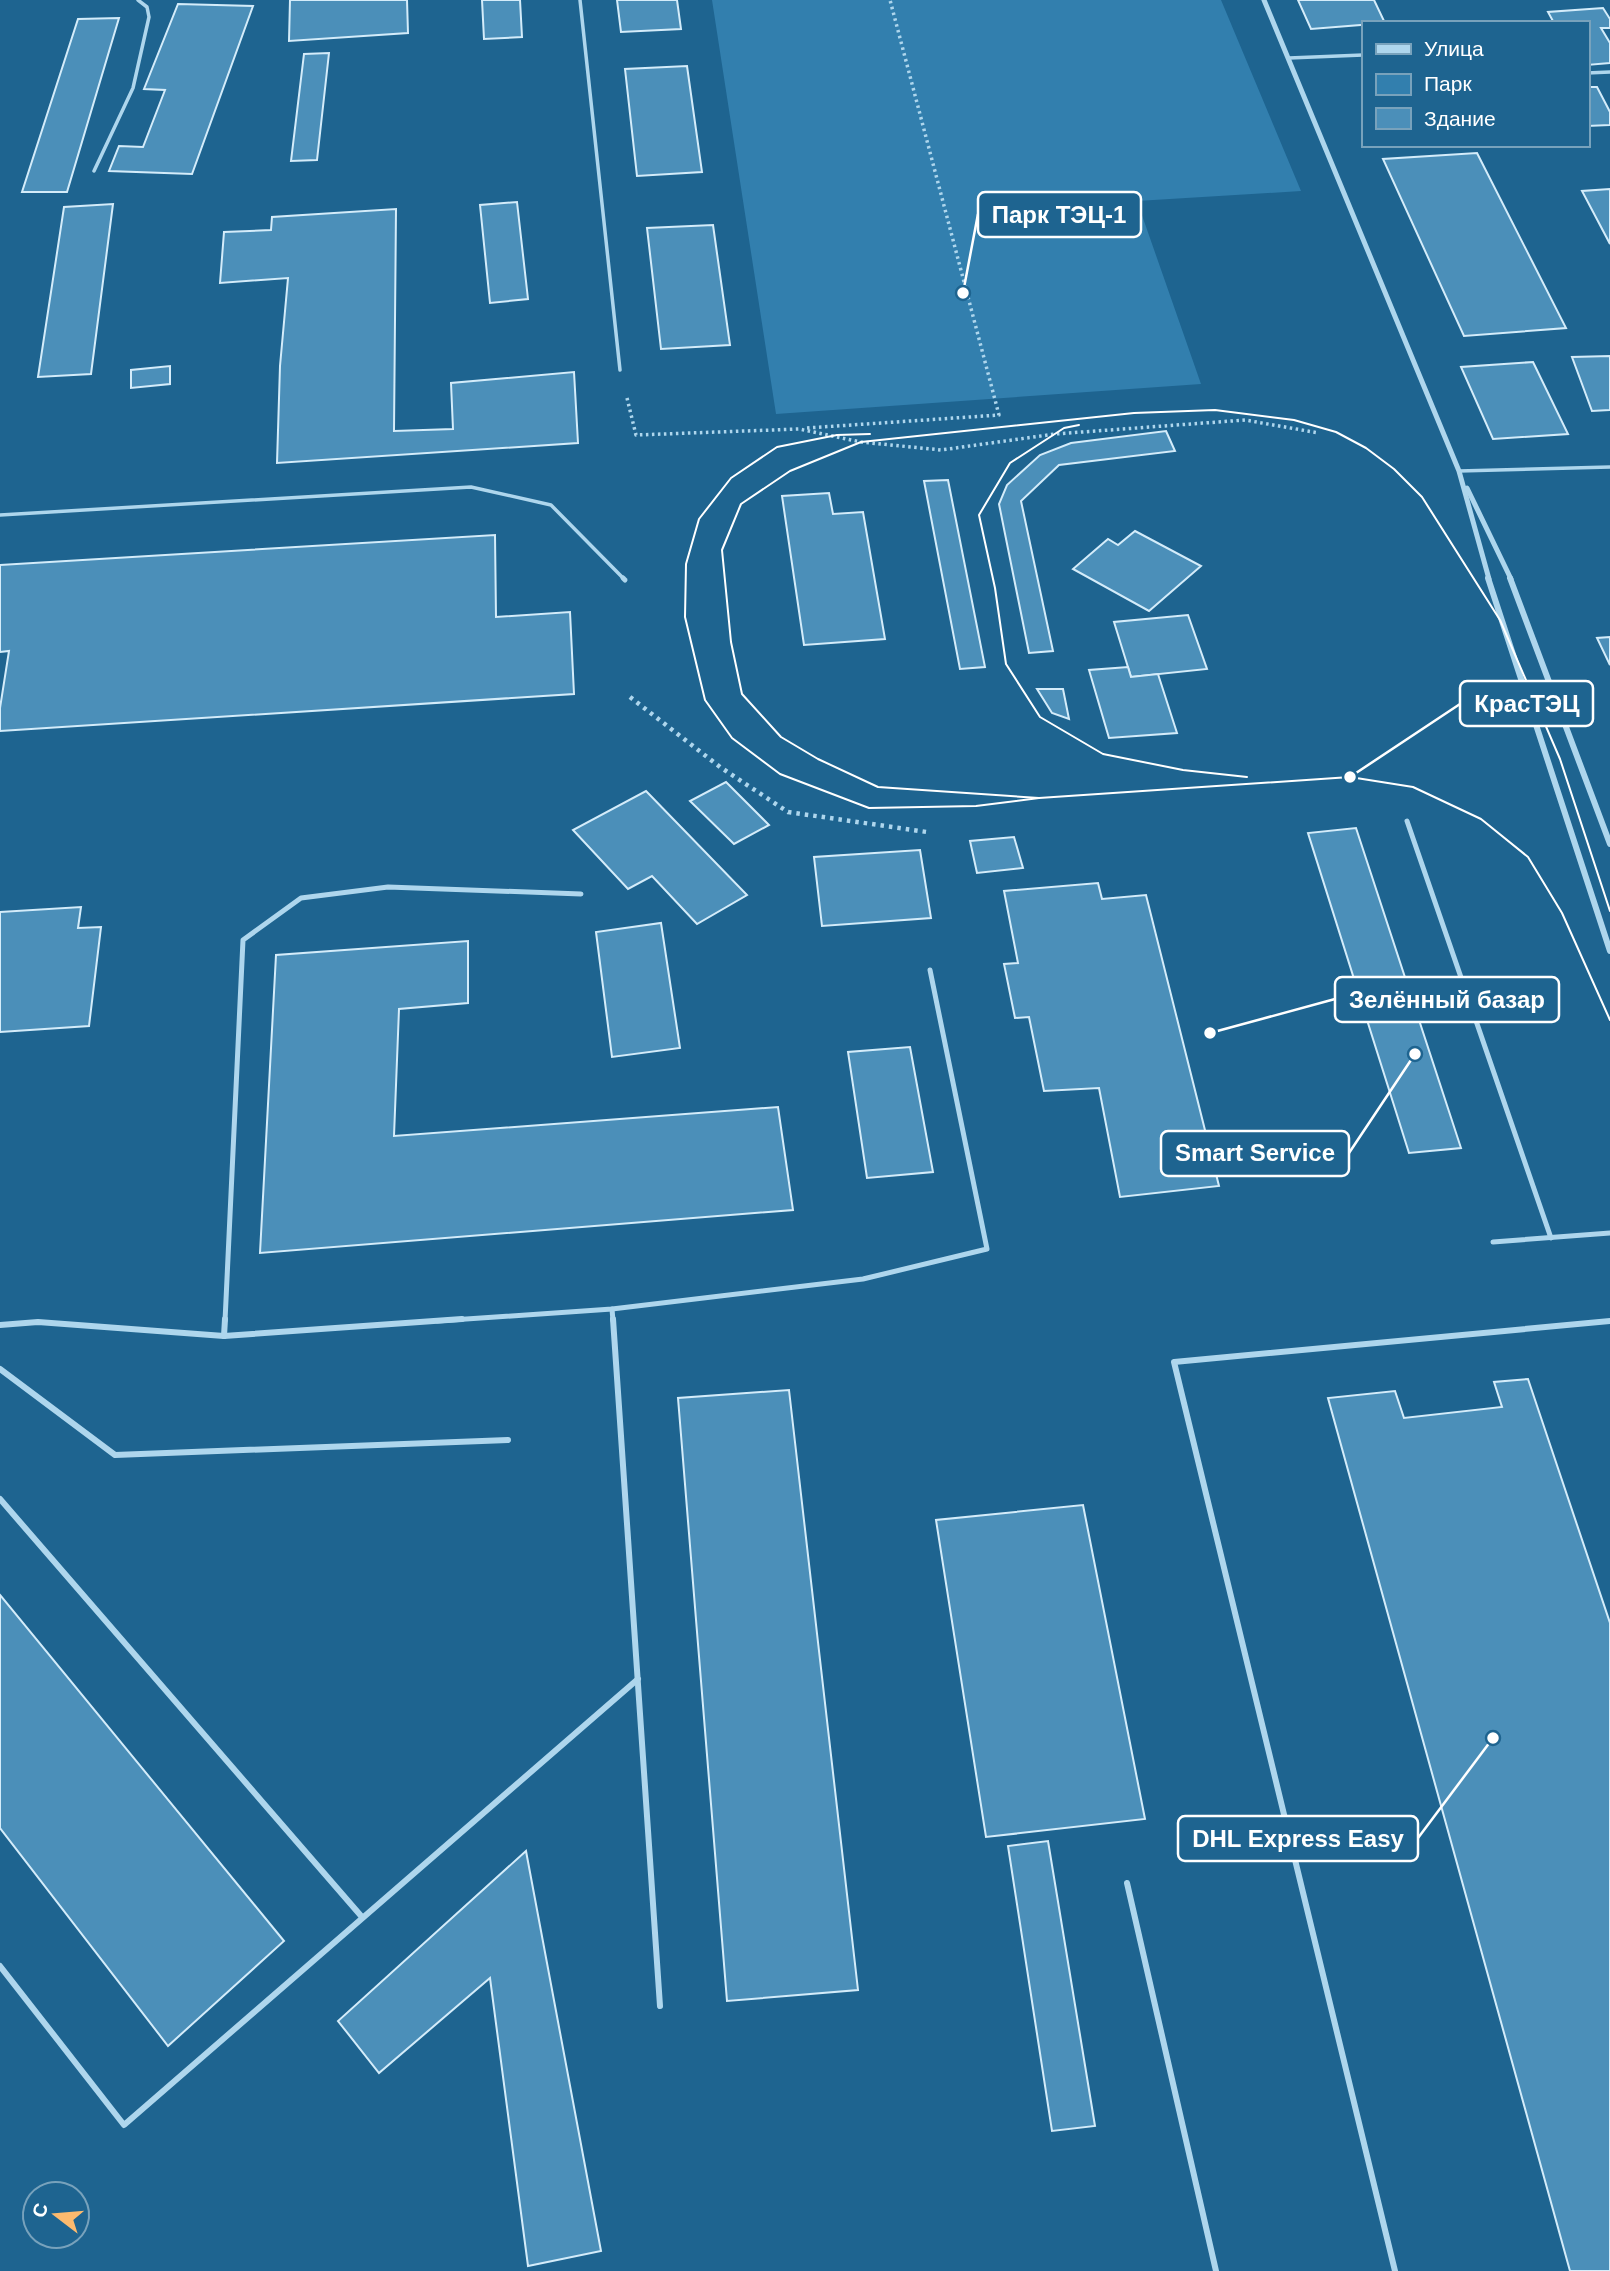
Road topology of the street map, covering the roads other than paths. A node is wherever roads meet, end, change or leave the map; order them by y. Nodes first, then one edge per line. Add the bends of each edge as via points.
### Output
1 (138, 0) edge
2 (580, 0) edge
3 (1264, 0) edge
4 (1362, 55) edge
5 (1289, 58) junction
6 (1610, 72) edge
7 (1589, 73) edge
8 (94, 171) dead end
9 (620, 370) road end
10 (1610, 467) edge
11 (1459, 471) junction
12 (0, 515) edge
13 (625, 579) dead end
14 (1406, 821) dead end
15 (1610, 844) edge
16 (581, 894) dead end
17 (1610, 951) edge
18 (930, 970) dead end
19 (1610, 1233) edge
20 (1551, 1238) junction
21 (1493, 1242) dead end
22 (612, 1309) junction
23 (1610, 1321) edge
24 (0, 1325) edge
25 (224, 1336) junction
26 (0, 1369) edge
27 (508, 1440) dead end
28 (0, 1499) edge
29 (638, 1679) junction
30 (1127, 1883) dead end
31 (362, 1917) junction
32 (0, 1966) edge
33 (660, 2006) dead end
34 (1216, 2271) edge
35 (1395, 2271) edge

1 - 8 lane via 147,7 149,17 134,88
2 - 9 lane
3 - 5 street
4 - 5 lane
5 - 11 street
6 - 7 lane
10 - 11 lane
11 - 15 street via 1513,583
11 - 17 street via 1500,620
12 - 13 lane via 471,487 551,505
14 - 20 lane
16 - 25 lane via 388,887 301,898 243,940
18 - 22 lane via 987,1249 863,1279
19 - 20 lane
20 - 21 lane
22 - 25 lane
22 - 29 lane
23 - 35 lane via 1174,1362
24 - 25 lane via 38,1322
26 - 27 lane via 115,1455
28 - 31 lane
29 - 31 lane
29 - 33 lane
30 - 34 lane
31 - 32 lane via 124,2125

